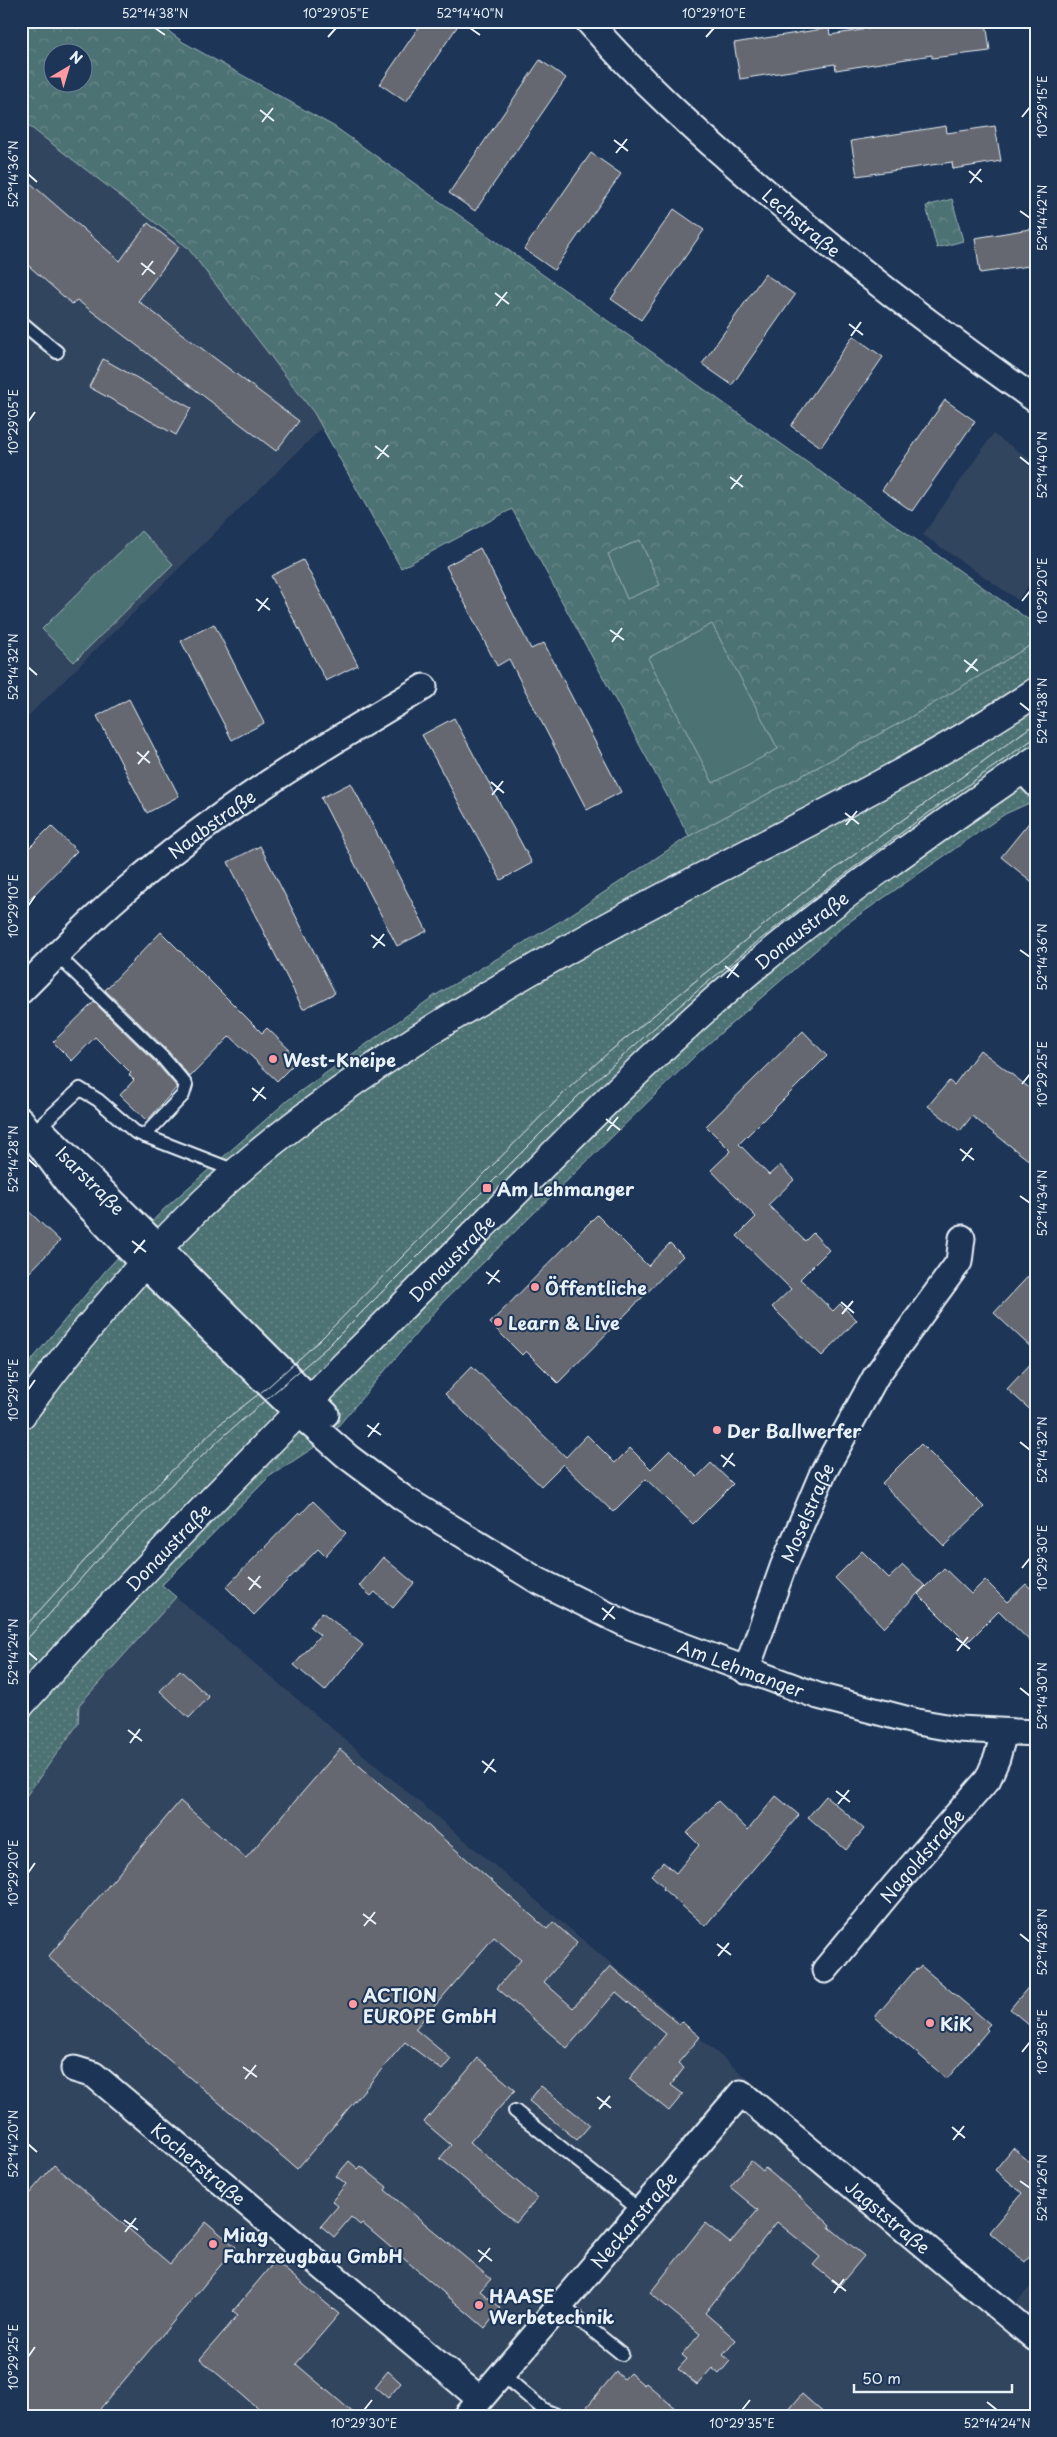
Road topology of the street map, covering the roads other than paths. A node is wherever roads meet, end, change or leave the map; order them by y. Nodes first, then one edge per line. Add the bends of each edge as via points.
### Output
1 (588, 21) edge
2 (21, 322) edge
3 (57, 352) dead end
4 (1036, 400) edge
5 (424, 687) dead end
6 (1036, 692) edge
7 (1026, 766) edge
8 (1036, 793) edge
9 (57, 954) junction
10 (21, 991) edge
11 (27, 1120) edge
12 (144, 1136) junction
13 (238, 1172) junction
14 (962, 1238) dead end
15 (152, 1256) junction
16 (304, 1407) junction
17 (21, 1415) edge
18 (746, 1671) junction
19 (21, 1704) edge
20 (1004, 1733) junction
21 (1036, 1733) edge
22 (825, 1970) dead end
23 (74, 2069) dead end
24 (741, 2093) joint
25 (515, 2111) dead end
26 (641, 2211) junction
27 (561, 2305) junction
28 (1036, 2339) edge
29 (622, 2354) dead end
30 (502, 2374) junction
31 (473, 2408) edge
32 (559, 2416) edge

1 - 4 street, Lechstraße via 624,61 713,146 794,215 898,300
2 - 3 lane
5 - 9 street, Naabstraße via 245,799 125,890
6 - 13 main road via 955,742 582,941 448,1019 288,1129
7 - 8 lane
7 - 16 main road, Donaustraße via 858,886 722,994 629,1080
9 - 10 street, Naabstraße
9 - 12 lane via 186,1085 183,1095
11 - 12 lane via 80,1090 98,1100 134,1132
11 - 15 street, Isarstraße
12 - 13 lane
13 - 15 main road
14 - 18 street, Moselstraße via 959,1262 876,1376 822,1476 783,1567
15 - 16 street, Isarstraße
15 - 17 main road
16 - 18 street, Am Lehmanger via 348,1458 402,1498 535,1579 632,1627
16 - 19 main road, Donaustraße via 147,1568
18 - 20 street, Am Lehmanger via 869,1711 958,1729
20 - 21 street, Am Lehmanger
20 - 22 street, Nagoldstraße via 998,1758 988,1779
23 - 31 street, Kocherstraße via 94,2076
24 - 26 street, Neckarstraße
24 - 28 street, Jagststraße
25 - 26 lane
26 - 27 street, Neckarstraße
27 - 29 lane
27 - 30 street, Neckarstraße
30 - 31 street, Neckarstraße
30 - 32 lane via 544,2410

